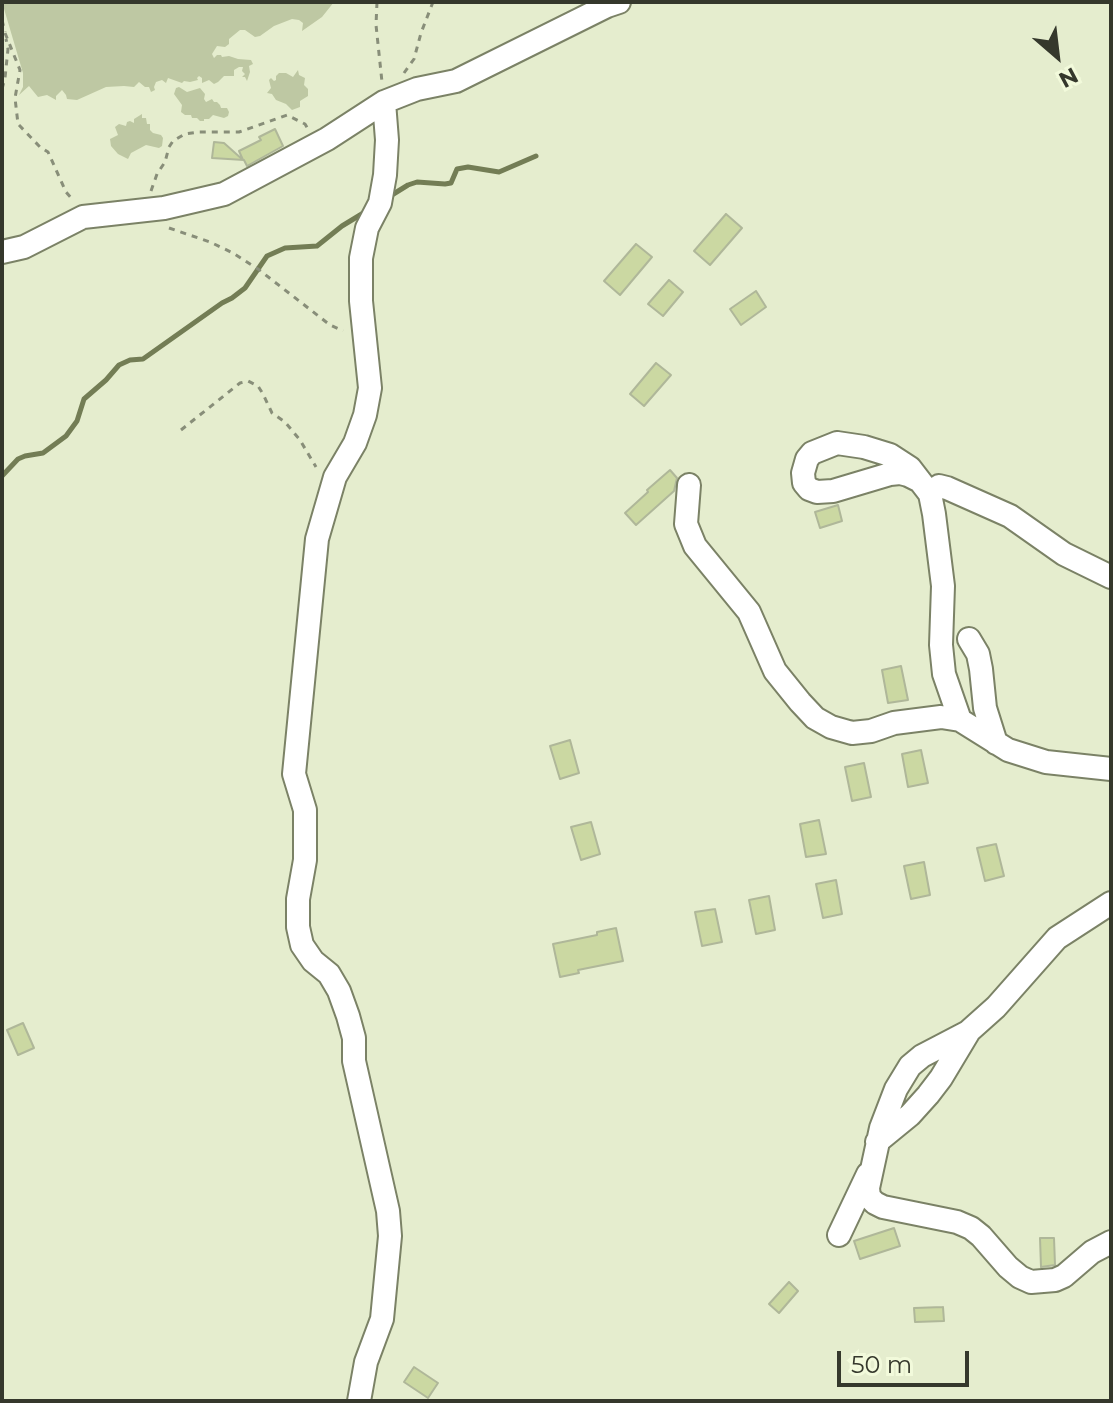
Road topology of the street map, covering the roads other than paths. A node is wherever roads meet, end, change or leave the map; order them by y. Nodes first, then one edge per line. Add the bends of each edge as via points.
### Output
1 (609, 3) edge
2 (384, 102) junction
3 (2, 252) edge
4 (689, 485) dead end
5 (925, 487) junction
6 (1111, 577) edge
7 (969, 639) dead end
8 (960, 720) junction
9 (996, 743) junction
10 (1111, 769) edge
11 (1111, 903) edge
12 (968, 1032) junction
13 (877, 1142) junction
14 (872, 1165) junction
15 (839, 1235) dead end
16 (1111, 1242) edge
17 (359, 1401) edge

1 - 2 street via 456,81
2 - 3 street via 224,194 140,212 83,217 24,247
2 - 17 street via 385,175 361,258 370,388 365,415 335,477 317,539 294,774 305,810 298,927 302,945 329,974 348,1016 388,1211 382,1319
4 - 8 street via 686,524 695,546 749,612 775,671 815,718 852,733 941,717
5 - 5 street via 890,455 837,443 812,453 803,473 804,483 817,492 890,474 908,475
5 - 6 street via 947,488 1010,516 1064,554
5 - 8 street via 941,565 944,674
7 - 9 street via 978,654
8 - 9 street
9 - 10 street via 1046,762
11 - 12 street via 1057,938
12 - 13 street via 928,1095
12 - 13 street via 910,1066
13 - 14 street
14 - 15 street
14 - 16 street via 868,1188 875,1203 971,1228 1008,1267 1031,1282 1064,1276

